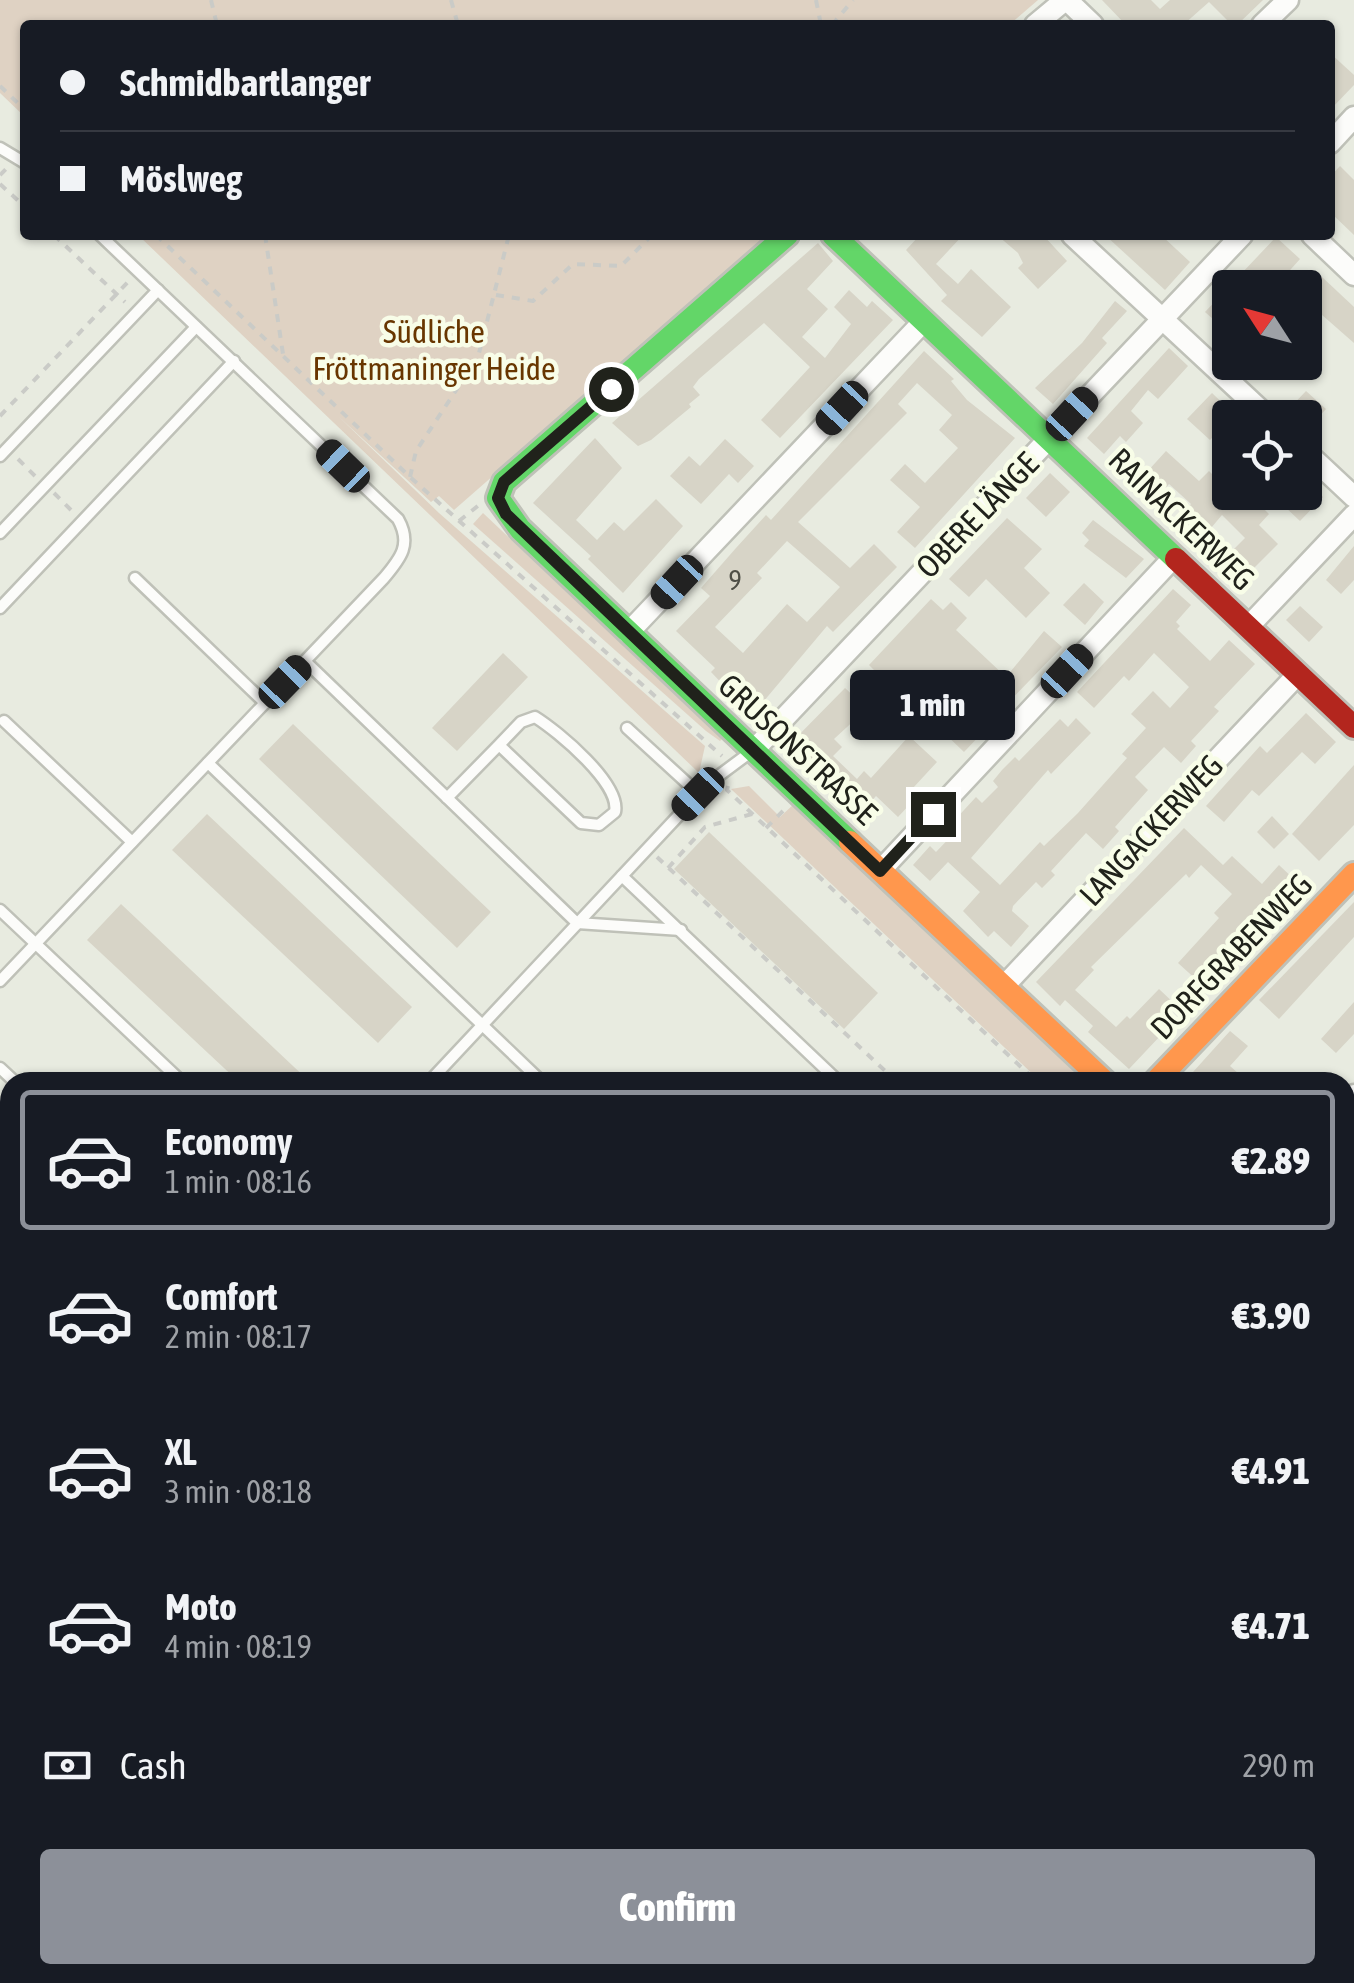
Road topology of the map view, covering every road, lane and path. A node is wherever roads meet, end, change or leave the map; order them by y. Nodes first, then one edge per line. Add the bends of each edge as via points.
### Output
1 (853, 0) edge
2 (1066, 0) edge
3 (1288, 0) edge
4 (836, 20) edge
5 (1041, 20) edge
6 (1088, 20) edge
7 (1267, 20) edge
8 (0, 86) edge
9 (20, 105) edge
10 (1354, 117) edge
11 (1335, 138) edge
12 (0, 184) edge
13 (20, 202) edge
14 (59, 240) edge
15 (105, 240) edge
16 (161, 240) edge
17 (265, 240) edge
18 (507, 240) edge
19 (647, 240) edge
20 (781, 240) edge
21 (838, 240) edge
22 (1078, 240) edge
23 (1237, 240) edge
24 (1317, 240) edge
25 (138, 271) junction
26 (1354, 275) edge
27 (158, 290) junction
28 (116, 294) junction
29 (496, 295) junction
30 (136, 312) junction
31 (1164, 318) junction
32 (924, 321) junction
33 (196, 326) junction
34 (283, 356) junction
35 (234, 362) junction
36 (1250, 400) edge
37 (0, 416) edge
38 (1050, 438) junction
39 (0, 456) edge
40 (1322, 467) edge
41 (410, 476) junction
42 (1354, 497) edge
43 (1354, 514) edge
44 (0, 533) edge
45 (1174, 557) junction
46 (135, 578) dead end
47 (0, 608) edge
48 (1248, 627) junction
49 (628, 633) junction
50 (305, 662) junction
51 (1298, 674) junction
52 (265, 704) junction
53 (4, 721) dead end
54 (1354, 727) edge
55 (627, 728) dead end
56 (499, 745) junction
57 (752, 751) junction
58 (208, 763) junction
59 (732, 766) junction
60 (698, 794) junction
61 (447, 798) junction
62 (752, 814) junction
63 (132, 842) junction
64 (648, 848) junction
65 (668, 868) junction
66 (880, 871) junction
67 (1354, 874) edge
68 (622, 876) junction
69 (0, 910) edge
70 (577, 924) junction
71 (681, 930) junction
72 (35, 944) junction
73 (0, 981) edge
74 (1004, 986) junction
75 (483, 1025) junction
76 (171, 1072) edge
77 (438, 1072) edge
78 (532, 1072) edge
79 (829, 1072) edge
80 (887, 1072) edge
81 (1025, 1072) edge
82 (1094, 1072) edge
83 (1165, 1072) edge

1 - 4 path
2 - 5 street
2 - 6 street
3 - 7 street
8 - 9 path
10 - 11 street
12 - 13 path
14 - 28 path
15 - 25 lane
16 - 34 path
17 - 34 path
18 - 29 path
19 - 29 path via 621,266 573,264 533,301
20 - 49 street, GRUSONSTRASSE via 504,482 498,498 520,529
21 - 32 street, RAINACKERWEG
22 - 31 street
23 - 31 street, OBERE LÄNGE
24 - 26 street
25 - 27 lane
25 - 28 path
27 - 30 lane
27 - 33 lane
28 - 30 path
28 - 37 path
29 - 41 path via 478,357 416,451
30 - 39 lane
31 - 36 street
31 - 38 street, OBERE LÄNGE
32 - 38 street, RAINACKERWEG
32 - 49 street
33 - 35 lane
33 - 44 lane
34 - 41 path
35 - 47 lane
35 - 50 lane via 405,532 400,559
38 - 45 street, RAINACKERWEG
38 - 57 street, OBERE LÄNGE
40 - 42 street
41 - 59 path
43 - 48 street
45 - 48 street, RAINACKERWEG
45 - 66 street
46 - 52 lane
48 - 51 street, RAINACKERWEG
49 - 57 street, GRUSONSTRASSE
50 - 52 lane
50 - 61 lane
51 - 54 street, RAINACKERWEG
51 - 74 street, LANGACKERWEG
52 - 58 lane
53 - 63 lane
55 - 60 lane
56 - 56 lane via 581,824 610,819 613,790 536,716
56 - 61 lane
57 - 59 lane
57 - 66 street, GRUSONSTRASSE
58 - 63 lane
58 - 75 lane
59 - 60 lane
59 - 62 path via 728,790
60 - 64 lane
61 - 70 lane
62 - 65 path via 705,827
62 - 81 path
63 - 72 lane
64 - 65 path
64 - 68 lane
65 - 80 path
66 - 74 street, GRUSONSTRASSE
67 - 83 street, DORFGRABENWEG
68 - 70 lane
68 - 71 lane
69 - 72 lane
70 - 71 lane
70 - 75 lane
71 - 79 lane
72 - 73 lane
72 - 76 lane
74 - 82 street, GRUSONSTRASSE
75 - 77 lane
75 - 78 lane

